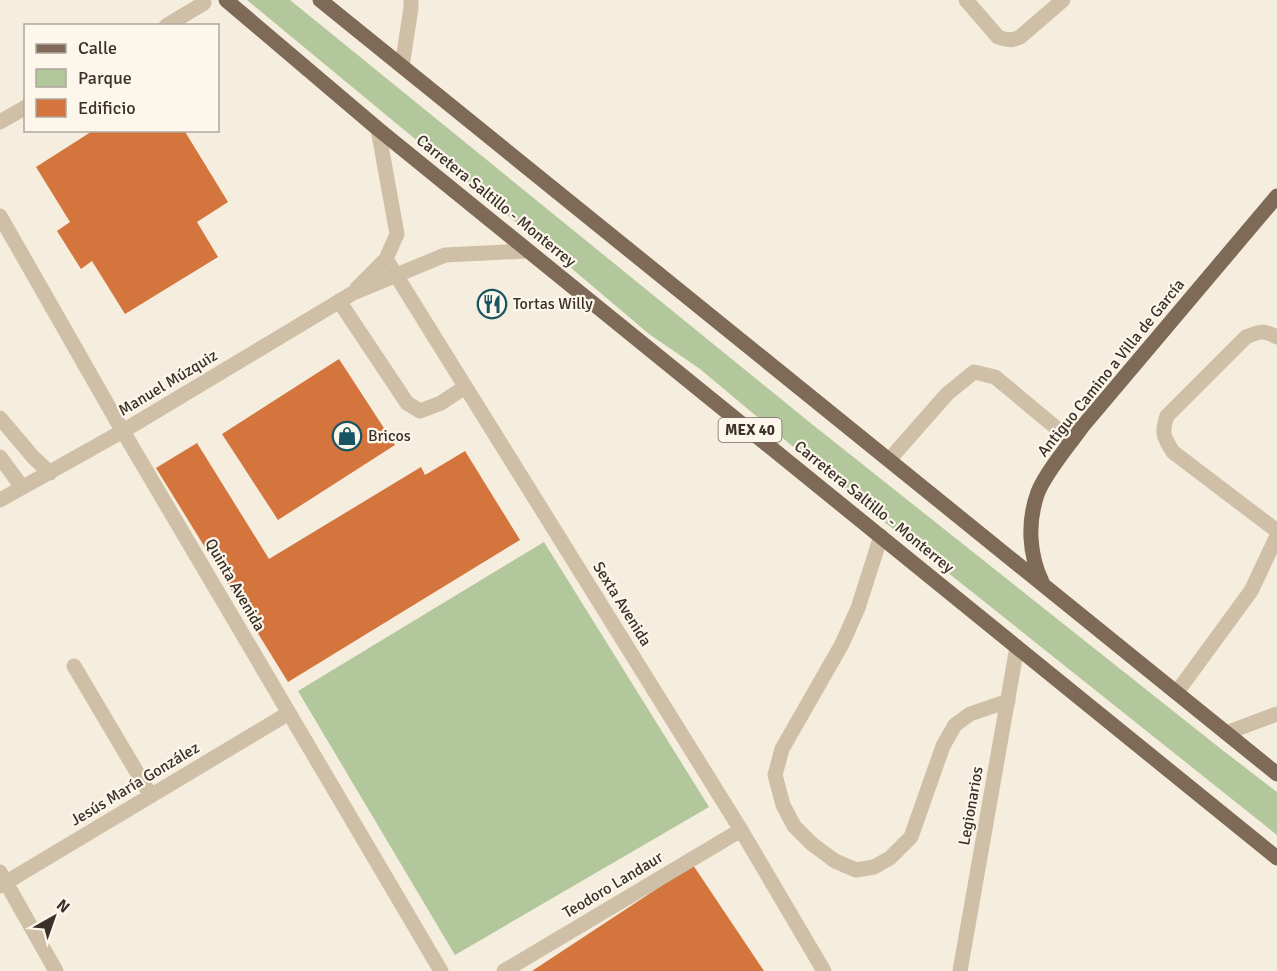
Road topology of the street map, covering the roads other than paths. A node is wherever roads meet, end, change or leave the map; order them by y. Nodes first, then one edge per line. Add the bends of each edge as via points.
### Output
1 (320, 0) edge
2 (411, 0) edge
3 (966, 0) edge
4 (1063, 0) edge
5 (198, 2) edge
6 (230, 3) edge
7 (169, 24) edge
8 (402, 66) junction
9 (24, 108) edge
10 (0, 122) edge
11 (378, 129) junction
12 (1277, 196) edge
13 (0, 216) edge
14 (528, 251) junction
15 (386, 259) junction
16 (396, 275) junction
17 (353, 292) junction
18 (339, 301) junction
19 (1277, 337) edge
20 (465, 387) junction
21 (0, 418) edge
22 (123, 431) junction
23 (1072, 441) junction
24 (0, 457) edge
25 (889, 460) junction
26 (50, 473) junction
27 (22, 487) junction
28 (0, 500) edge
29 (1277, 531) edge
30 (881, 536) junction
31 (1277, 536) edge
32 (1043, 585) junction
33 (1017, 647) junction
34 (74, 666) dead end
35 (1176, 692) junction
36 (1008, 701) junction
37 (289, 713) junction
38 (1277, 714) edge
39 (1226, 733) junction
40 (1277, 774) edge
41 (151, 796) junction
42 (741, 830) junction
43 (1277, 858) edge
44 (2, 880) edge
45 (56, 971) edge
46 (441, 971) edge
47 (504, 971) edge
48 (824, 971) edge
49 (960, 971) edge

1 - 8 main road
2 - 8 street
3 - 4 street via 998,37 1006,40 1020,37
5 - 6 street
5 - 7 street
6 - 11 main road, Carretera Saltillo - Monterrey / MEX 40
8 - 25 main road
9 - 10 street
11 - 14 main road, Carretera Saltillo - Monterrey / MEX 40
11 - 15 street, Manuel Múzquiz via 397,234
12 - 23 main road, Antiguo Camino a Villa de García
13 - 22 street, Quinta Avenida
14 - 16 street, Manuel Múzquiz via 445,255
14 - 30 main road, Carretera Saltillo - Monterrey / MEX 40
15 - 16 street, Sexta Avenida
15 - 17 street, Manuel Múzquiz
16 - 17 street, Manuel Múzquiz
16 - 20 street, Sexta Avenida
17 - 18 street, Manuel Múzquiz
18 - 20 street via 407,404 420,411
18 - 22 street, Manuel Múzquiz
19 - 29 street via 1258,331 1246,337 1167,416 1163,427 1164,438 1173,452
20 - 42 street, Sexta Avenida
21 - 26 street
22 - 26 street, Manuel Múzquiz
22 - 37 street, Quinta Avenida
23 - 25 street via 995,377 974,372 947,394
23 - 32 main road, Antiguo Camino a Villa de García via 1039,491 1032,516 1032,556
24 - 27 street
25 - 32 main road
26 - 27 street, Manuel Múzquiz
27 - 28 street, Manuel Múzquiz
30 - 33 main road, Carretera Saltillo - Monterrey / MEX 40
30 - 36 street via 843,644 782,749 775,775 794,826 835,861 856,870 874,867 890,858 911,837 955,725 970,714
31 - 35 street via 1251,591
32 - 35 main road
33 - 36 street, Legionarios
33 - 43 main road, Carretera Saltillo - Monterrey / MEX 40
34 - 41 street
35 - 39 main road
36 - 49 street, Legionarios
37 - 41 street, Jesús María González
37 - 46 street, Quinta Avenida
38 - 39 street
39 - 40 main road
41 - 44 street, Jesús María González
42 - 47 street, Teodoro Landaur
42 - 48 street, Sexta Avenida
44 - 45 street

